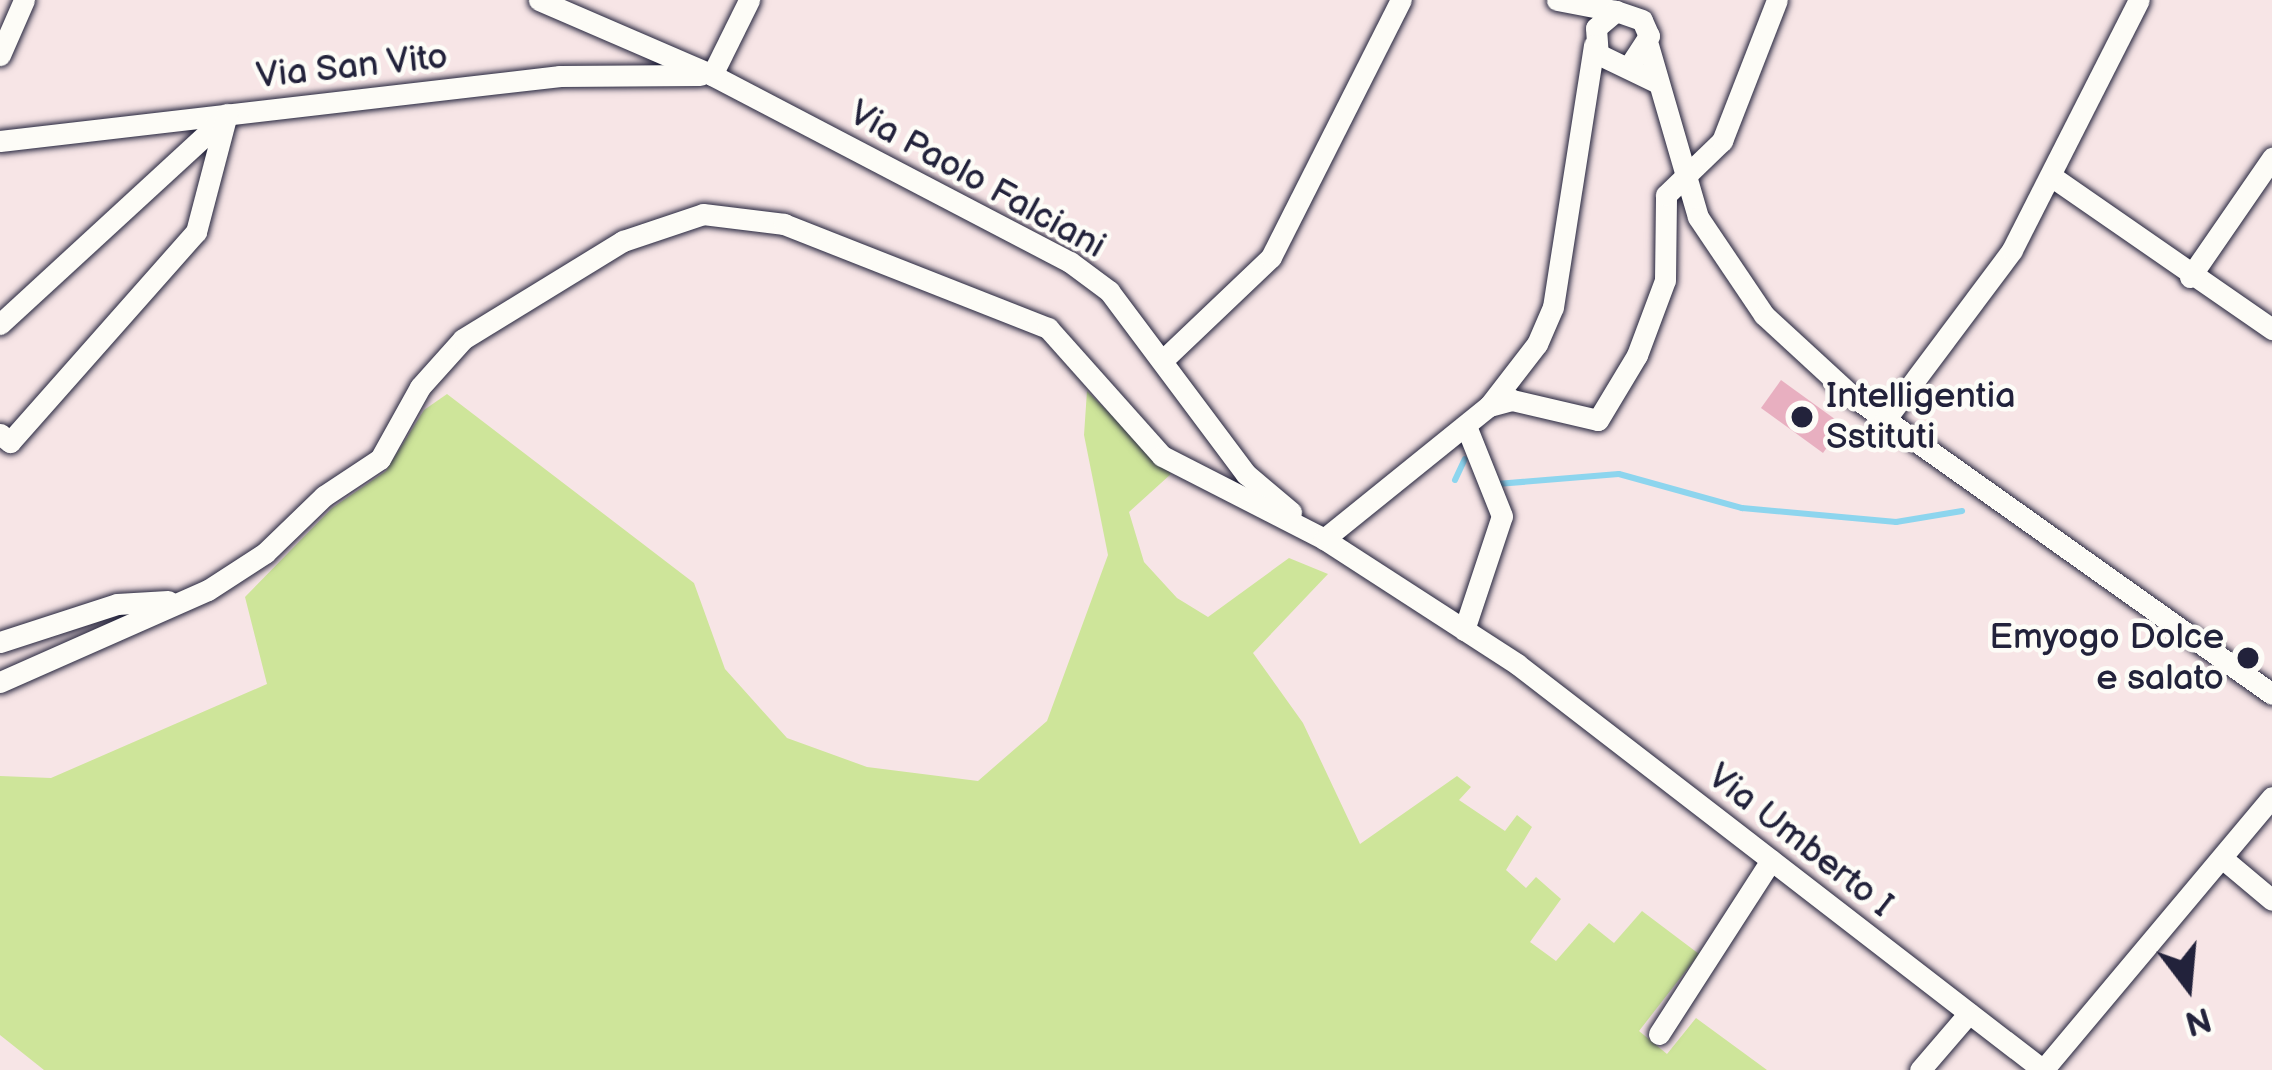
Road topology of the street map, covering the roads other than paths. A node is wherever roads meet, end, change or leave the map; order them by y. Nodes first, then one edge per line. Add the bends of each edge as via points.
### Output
1 (24, 0) edge
2 (539, 0) edge
3 (749, 0) edge
4 (1401, 0) edge
5 (1777, 0) edge
6 (2139, 0) edge
7 (1562, 2) edge
8 (1616, 11) junction
9 (1594, 41) junction
10 (1648, 45) junction
11 (0, 55) edge
12 (1625, 65) junction
13 (712, 75) junction
14 (1583, 80) junction
15 (1657, 82) junction
16 (227, 114) junction
17 (0, 141) edge
18 (2272, 158) edge
19 (1685, 167) junction
20 (2051, 176) junction
21 (2190, 277) junction
22 (0, 325) edge
23 (2272, 328) edge
24 (1163, 360) junction
25 (1489, 406) junction
26 (1885, 420) junction
27 (1466, 426) junction
28 (0, 434) edge
29 (1324, 539) junction
30 (187, 600) junction
31 (1464, 629) junction
32 (0, 642) edge
33 (0, 682) edge
34 (2272, 694) edge
35 (2272, 797) edge
36 (2222, 858) junction
37 (1771, 860) junction
38 (2272, 900) edge
39 (1969, 1013) junction
40 (1659, 1034) dead end
41 (2026, 1062) edge
42 (1919, 1070) edge
43 (2043, 1070) edge

1 - 11 street
2 - 13 street, Via Paolo Falciani
3 - 13 street
4 - 24 street via 1270,256
5 - 19 street via 1722,141
6 - 20 street
7 - 8 street
7 - 9 street
8 - 9 street
8 - 10 street via 1642,20
9 - 12 street
9 - 14 street
10 - 12 street
10 - 15 street
12 - 14 street
12 - 15 street
13 - 16 street, Via San Vito via 560,76
13 - 24 street, Via Paolo Falciani via 1070,262 1108,291
14 - 25 street via 1553,307
15 - 19 street
16 - 17 street, Via San Vito
16 - 22 street
16 - 28 street via 196,232 10,442
18 - 21 street
19 - 25 street via 1666,195 1665,280 1637,355 1598,420 1511,400
19 - 26 street via 1698,217 1764,315
20 - 21 street
20 - 26 street via 2012,250
21 - 23 street
24 - 29 street, Via Paolo Falciani via 1246,474
25 - 27 street
26 - 34 street
27 - 29 street
27 - 31 street via 1502,516
29 - 30 street via 1162,456 1048,328 784,224 703,214 623,241 463,339 420,387 380,460 324,496 266,553
29 - 31 street, Via Umberto I
30 - 32 street via 117,604
30 - 33 street
31 - 37 street, Via Umberto I
35 - 36 street
36 - 38 street
36 - 43 street
37 - 39 street, Via Umberto I
37 - 40 street
39 - 41 street, Via Umberto I
39 - 42 street
41 - 43 street, Via Umberto I

